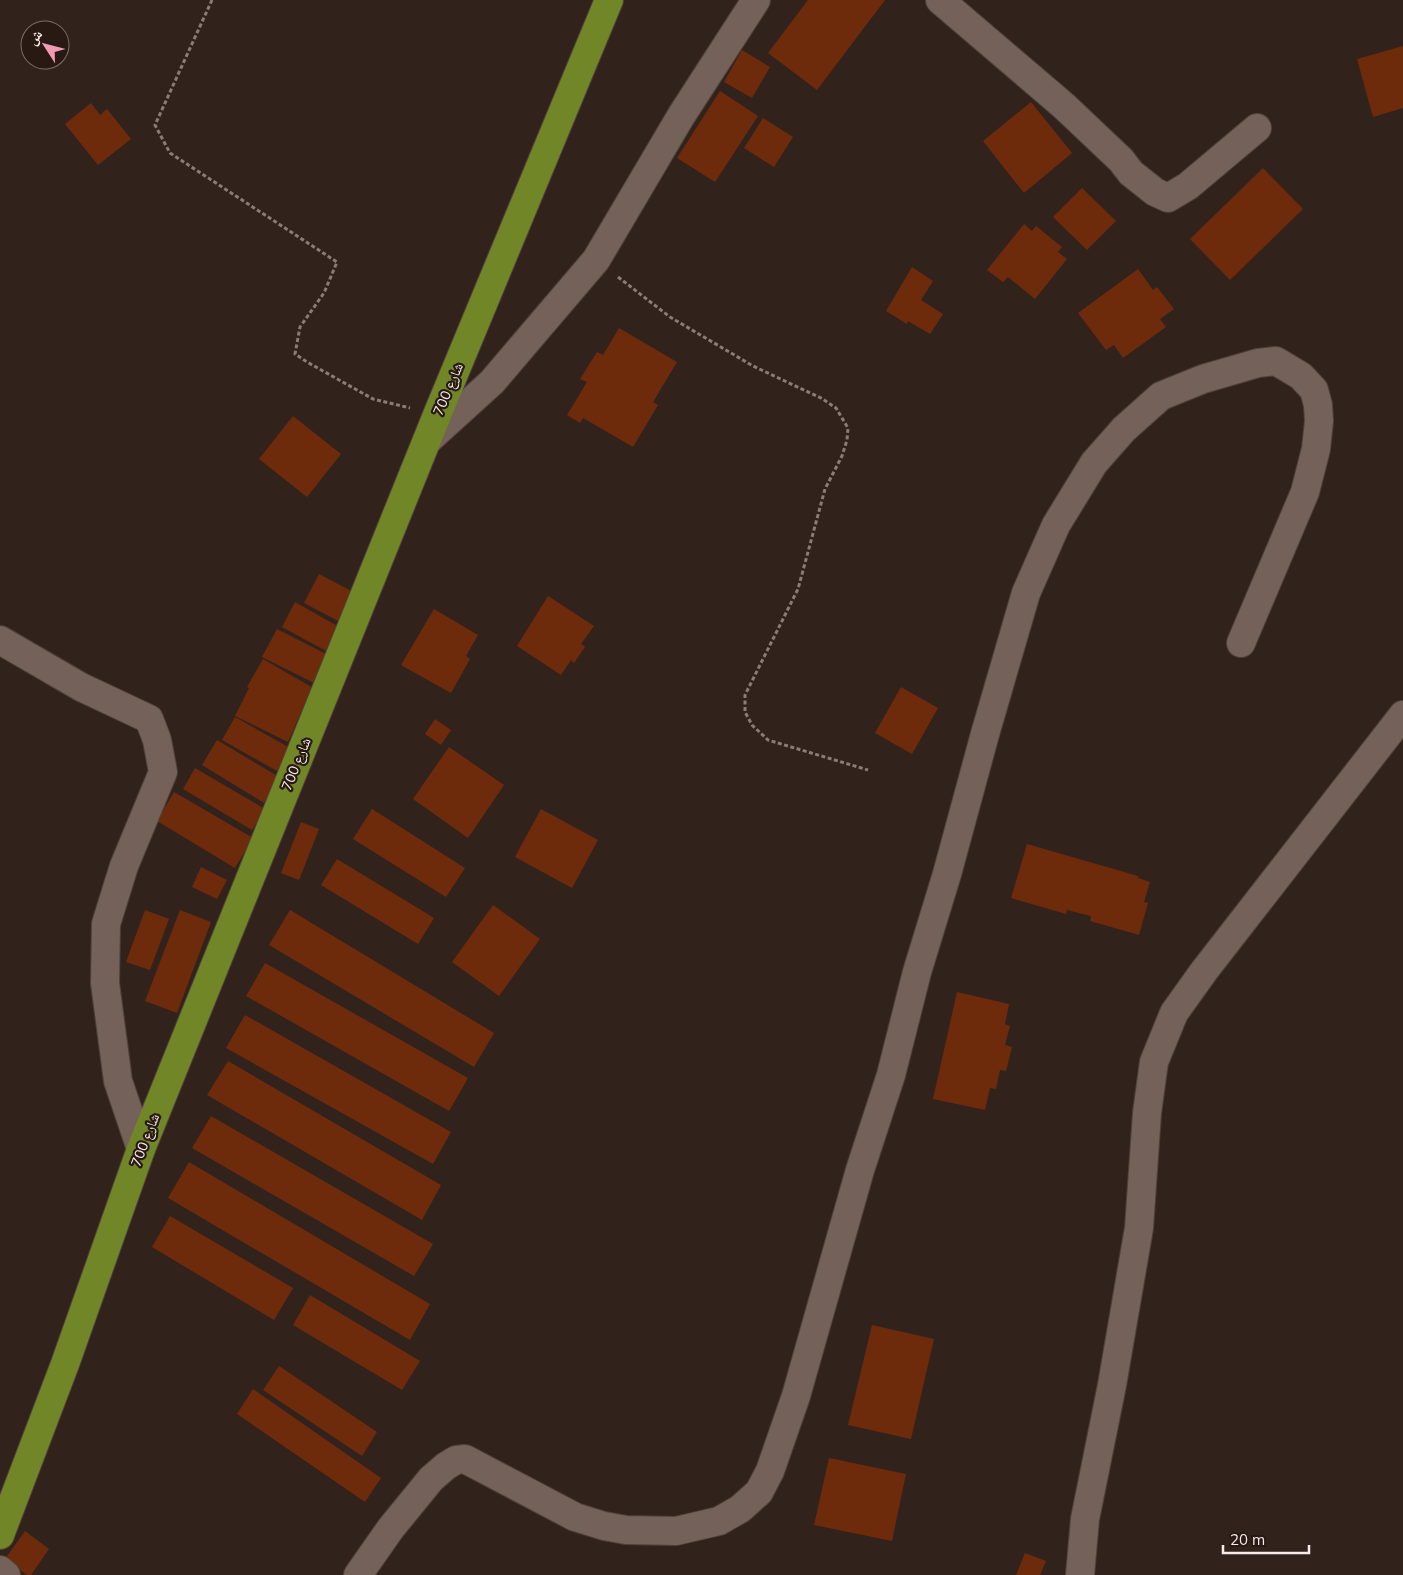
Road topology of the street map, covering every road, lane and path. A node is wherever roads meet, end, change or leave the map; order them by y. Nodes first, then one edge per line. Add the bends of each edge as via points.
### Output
1 (212, 0) edge
2 (609, 0) edge
3 (756, 0) edge
4 (940, 0) edge
5 (1257, 128) dead end
6 (596, 260) junction
7 (437, 415) junction
8 (427, 441) junction
9 (0, 640) edge
10 (1241, 642) dead end
11 (1403, 715) edge
12 (868, 770) dead end
13 (141, 1149) junction
14 (0, 1535) edge
15 (0, 1570) edge
16 (6, 1575) edge
17 (358, 1575) edge
18 (1080, 1575) edge

1 - 7 path via 155,125 170,153 337,262 324,293 300,327 295,354 373,399
2 - 7 main road, شارع 700
3 - 6 street via 681,116
4 - 5 street via 1064,106 1131,173 1168,198 1188,186
6 - 8 street via 492,382
6 - 12 path via 670,317 753,366 821,398 836,408 848,428 844,448 825,489 798,589 745,696 745,712 752,725 768,740
7 - 8 main road, شارع 700
8 - 13 main road, شارع 700
9 - 13 street via 81,687 150,719 157,740 163,772 124,866 106,924 105,983 118,1081
10 - 17 street via 1305,492 1316,449 1319,421 1314,390 1301,376 1276,361 1203,379 1161,396 1124,429 1094,464 1056,525 1026,593 917,972 891,1075 860,1170 796,1396 759,1492 719,1521 676,1531 626,1530 575,1517 466,1459 456,1460 431,1479
11 - 18 street via 1204,971 1174,1013 1154,1062 1139,1228 1085,1519
13 - 14 main road, شارع 700 via 69,1355
15 - 16 street

